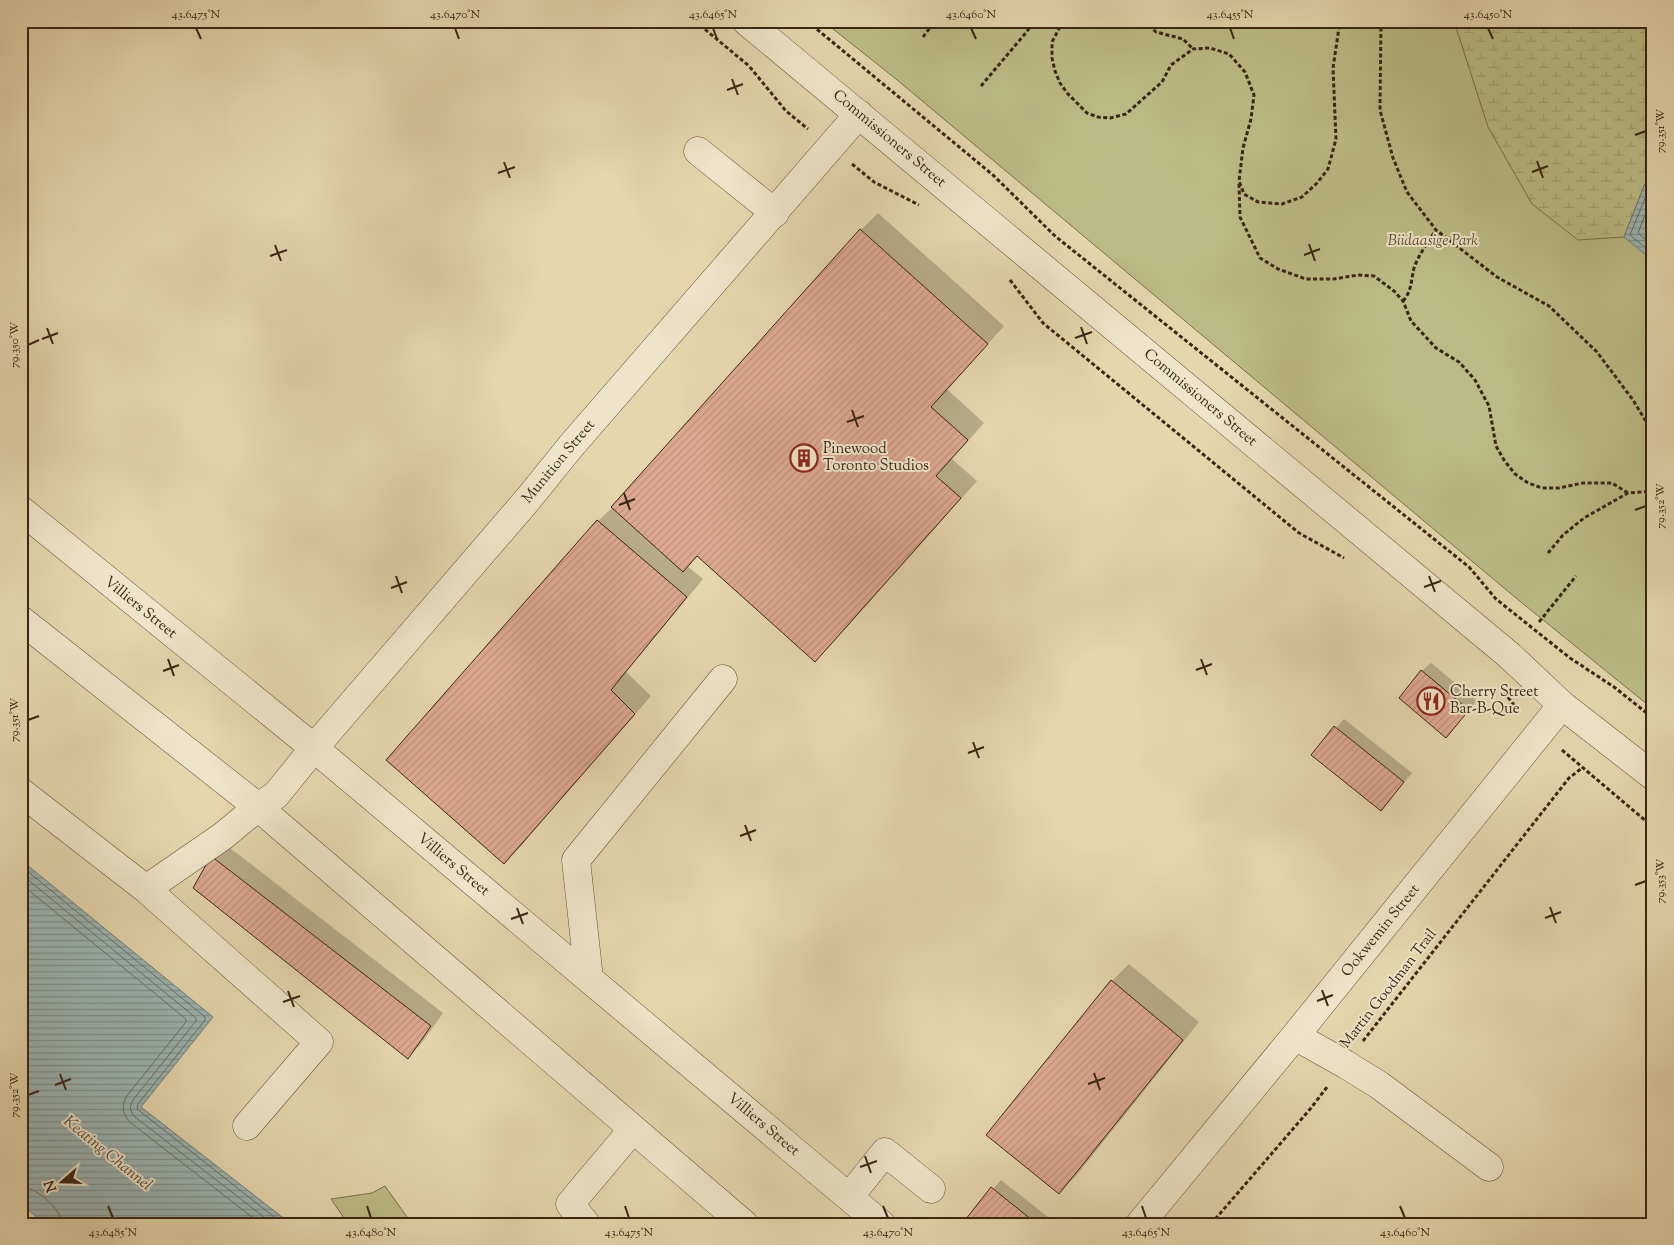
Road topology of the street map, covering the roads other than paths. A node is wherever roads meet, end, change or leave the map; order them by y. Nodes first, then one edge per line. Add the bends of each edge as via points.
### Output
1 (746, 21) edge
2 (859, 114) junction
3 (698, 151) dead end
4 (775, 213) junction
5 (21, 510) edge
6 (21, 620) edge
7 (723, 679) dead end
8 (1562, 705) junction
9 (314, 748) junction
10 (1653, 776) edge
11 (21, 792) edge
12 (258, 806) junction
13 (146, 889) junction
14 (589, 979) junction
15 (1295, 1036) junction
16 (247, 1126) dead end
17 (633, 1129) junction
18 (1489, 1167) dead end
19 (931, 1189) dead end
20 (849, 1197) junction
21 (586, 1224) edge
22 (744, 1224) edge
23 (881, 1224) edge
24 (1140, 1224) edge

1 - 2 street, Commissioners Street
2 - 4 street, Munition Street
2 - 8 street, Commissioners Street via 1510,656
3 - 4 street
4 - 9 street, Munition Street
5 - 9 street, Villiers Street
6 - 12 street
7 - 14 street via 576,860
8 - 10 street, Commissioners Street
8 - 15 street, Ookwemin Street
9 - 12 street, Munition Street via 276,795
9 - 14 street, Villiers Street
11 - 13 street
12 - 13 street, Munition Street via 223,836
12 - 17 street
13 - 16 street via 319,1042
14 - 20 street, Villiers Street
15 - 18 street via 1378,1085
15 - 24 street, Ookwemin Street
17 - 21 street via 570,1204
17 - 22 street
19 - 20 street via 885,1152
20 - 23 street, Villiers Street

